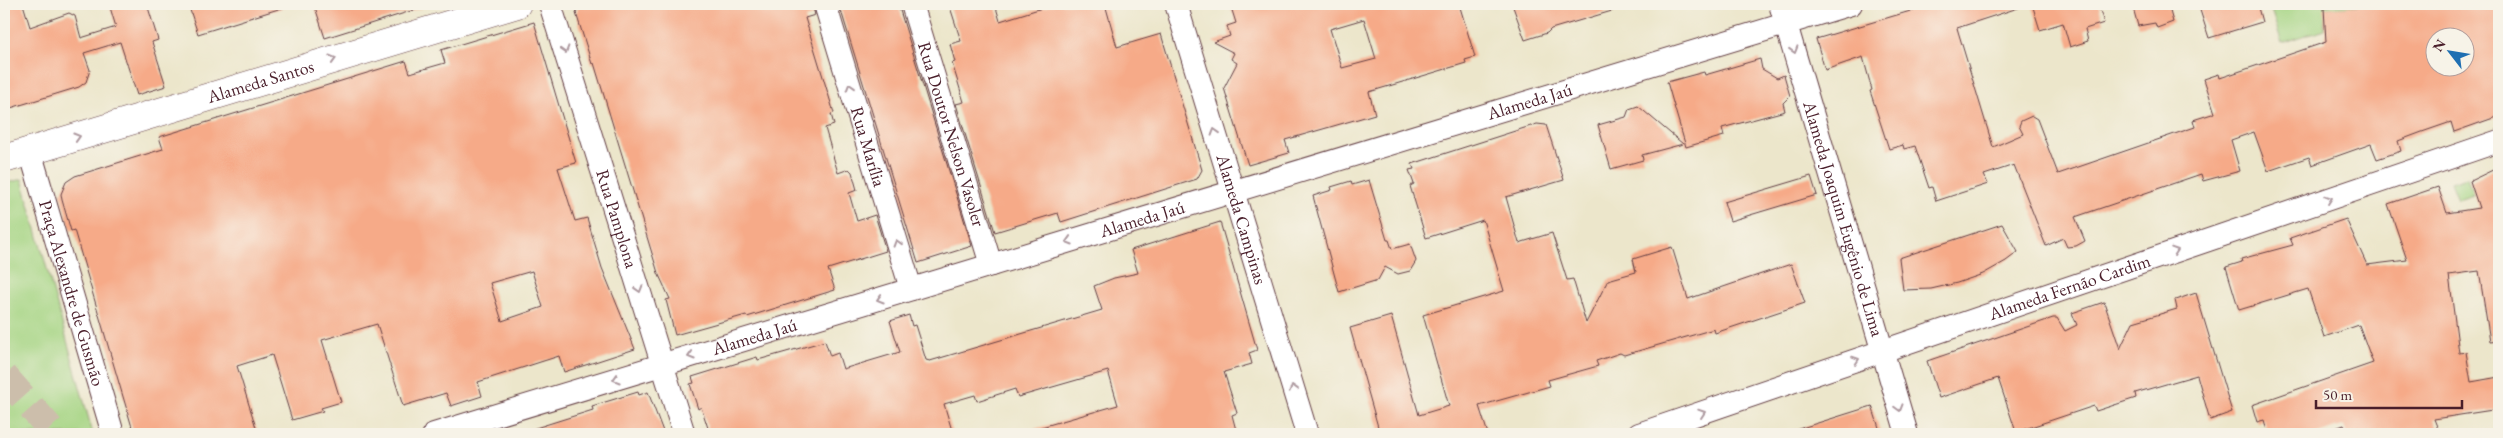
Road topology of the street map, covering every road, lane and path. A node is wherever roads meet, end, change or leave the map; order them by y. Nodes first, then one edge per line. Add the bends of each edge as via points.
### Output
1 (517, 4) edge
2 (550, 4) edge
3 (825, 4) edge
4 (912, 4) edge
5 (1176, 4) edge
6 (1851, 4) edge
7 (1783, 14) edge
8 (2499, 141) edge
9 (30, 151) junction
10 (4, 159) edge
11 (1233, 192) junction
12 (991, 265) junction
13 (911, 289) junction
14 (1882, 351) junction
15 (662, 365) junction
16 (113, 434) edge
17 (434, 434) edge
18 (684, 434) edge
19 (1307, 434) edge
20 (1639, 434) edge
21 (1907, 434) edge

9 -> 1 street, Alameda Santos
2 -> 15 street, Rua Pamplona
13 -> 3 street, Rua Marília
4 - 12 street, Rua Doutor Nelson Vasoler
11 -> 5 street, Alameda Campinas
6 - 7 street, Alameda Jaú
7 - 11 street, Alameda Jaú
7 -> 14 street, Alameda Joaquim Eugênio de Lima
14 -> 8 street, Alameda Fernão Cardim
9 - 10 street, Alameda Santos
9 - 16 street, Praça Alexandre de Gusmão
11 -> 12 street, Alameda Jaú
19 -> 11 street, Alameda Campinas
12 - 13 street, Alameda Jaú
13 -> 15 street, Alameda Jaú
20 -> 14 street, Alameda Fernão Cardim
14 -> 21 street, Alameda Joaquim Eugênio de Lima
15 -> 17 street, Alameda Jaú
15 - 18 street, Rua Pamplona

